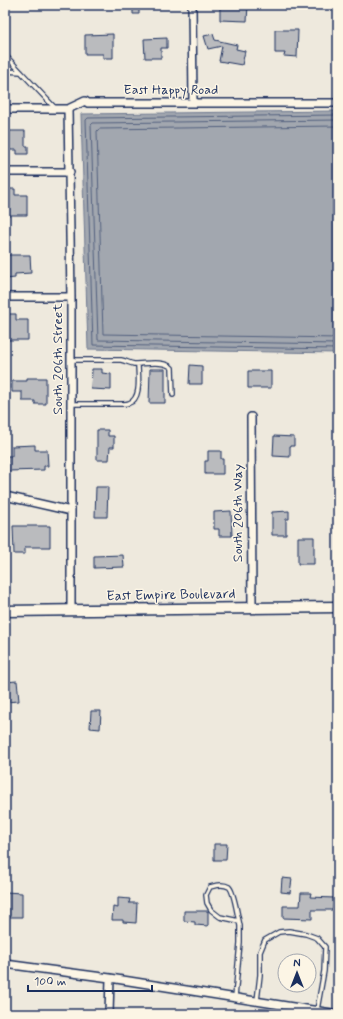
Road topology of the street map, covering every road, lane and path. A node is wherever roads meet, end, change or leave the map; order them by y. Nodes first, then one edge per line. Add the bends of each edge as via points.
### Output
1 (192, 5) edge
2 (5, 55) edge
3 (5, 72) edge
4 (21, 72) junction
5 (338, 102) edge
6 (193, 103) junction
7 (5, 109) edge
8 (56, 109) junction
9 (68, 109) junction
10 (5, 172) edge
11 (70, 172) junction
12 (5, 297) edge
13 (71, 297) junction
14 (71, 360) junction
15 (138, 364) junction
16 (173, 395) dead end
17 (71, 404) junction
18 (251, 417) dead end
19 (5, 496) edge
20 (71, 511) junction
21 (338, 607) edge
22 (252, 608) junction
23 (71, 610) junction
24 (5, 611) edge
25 (239, 921) junction
26 (5, 964) edge
27 (110, 978) junction
28 (235, 997) junction
29 (257, 1001) junction
30 (317, 1010) junction
31 (109, 1014) edge
32 (338, 1014) edge

1 - 6 street
2 - 4 lane
3 - 4 lane
4 - 8 lane
5 - 6 street, East Happy Road
6 - 9 street, East Happy Road via 85,101
7 - 8 street, East Happy Road
8 - 9 street, East Happy Road
9 - 11 street, South 206th Street
10 - 11 street
11 - 13 street, South 206th Street
12 - 13 street
13 - 14 street, South 206th Street
14 - 15 lane via 121,360
14 - 17 street, South 206th Street
15 - 16 lane via 169,365 172,368
15 - 17 lane via 138,393 130,403
17 - 20 street, South 206th Street
18 - 22 street, South 206th Way
19 - 20 street
20 - 23 street, South 206th Street
21 - 22 main road, East Empire Boulevard
22 - 23 main road, East Empire Boulevard
23 - 24 main road, East Empire Boulevard
25 - 25 lane via 232,891 220,884 210,887 206,895 211,910 220,917
25 - 28 lane via 240,943
26 - 27 street
27 - 28 street
27 - 31 street
28 - 29 street
29 - 30 street
29 - 30 lane via 260,952 265,940 279,932 289,931 317,938 325,948
30 - 32 street

